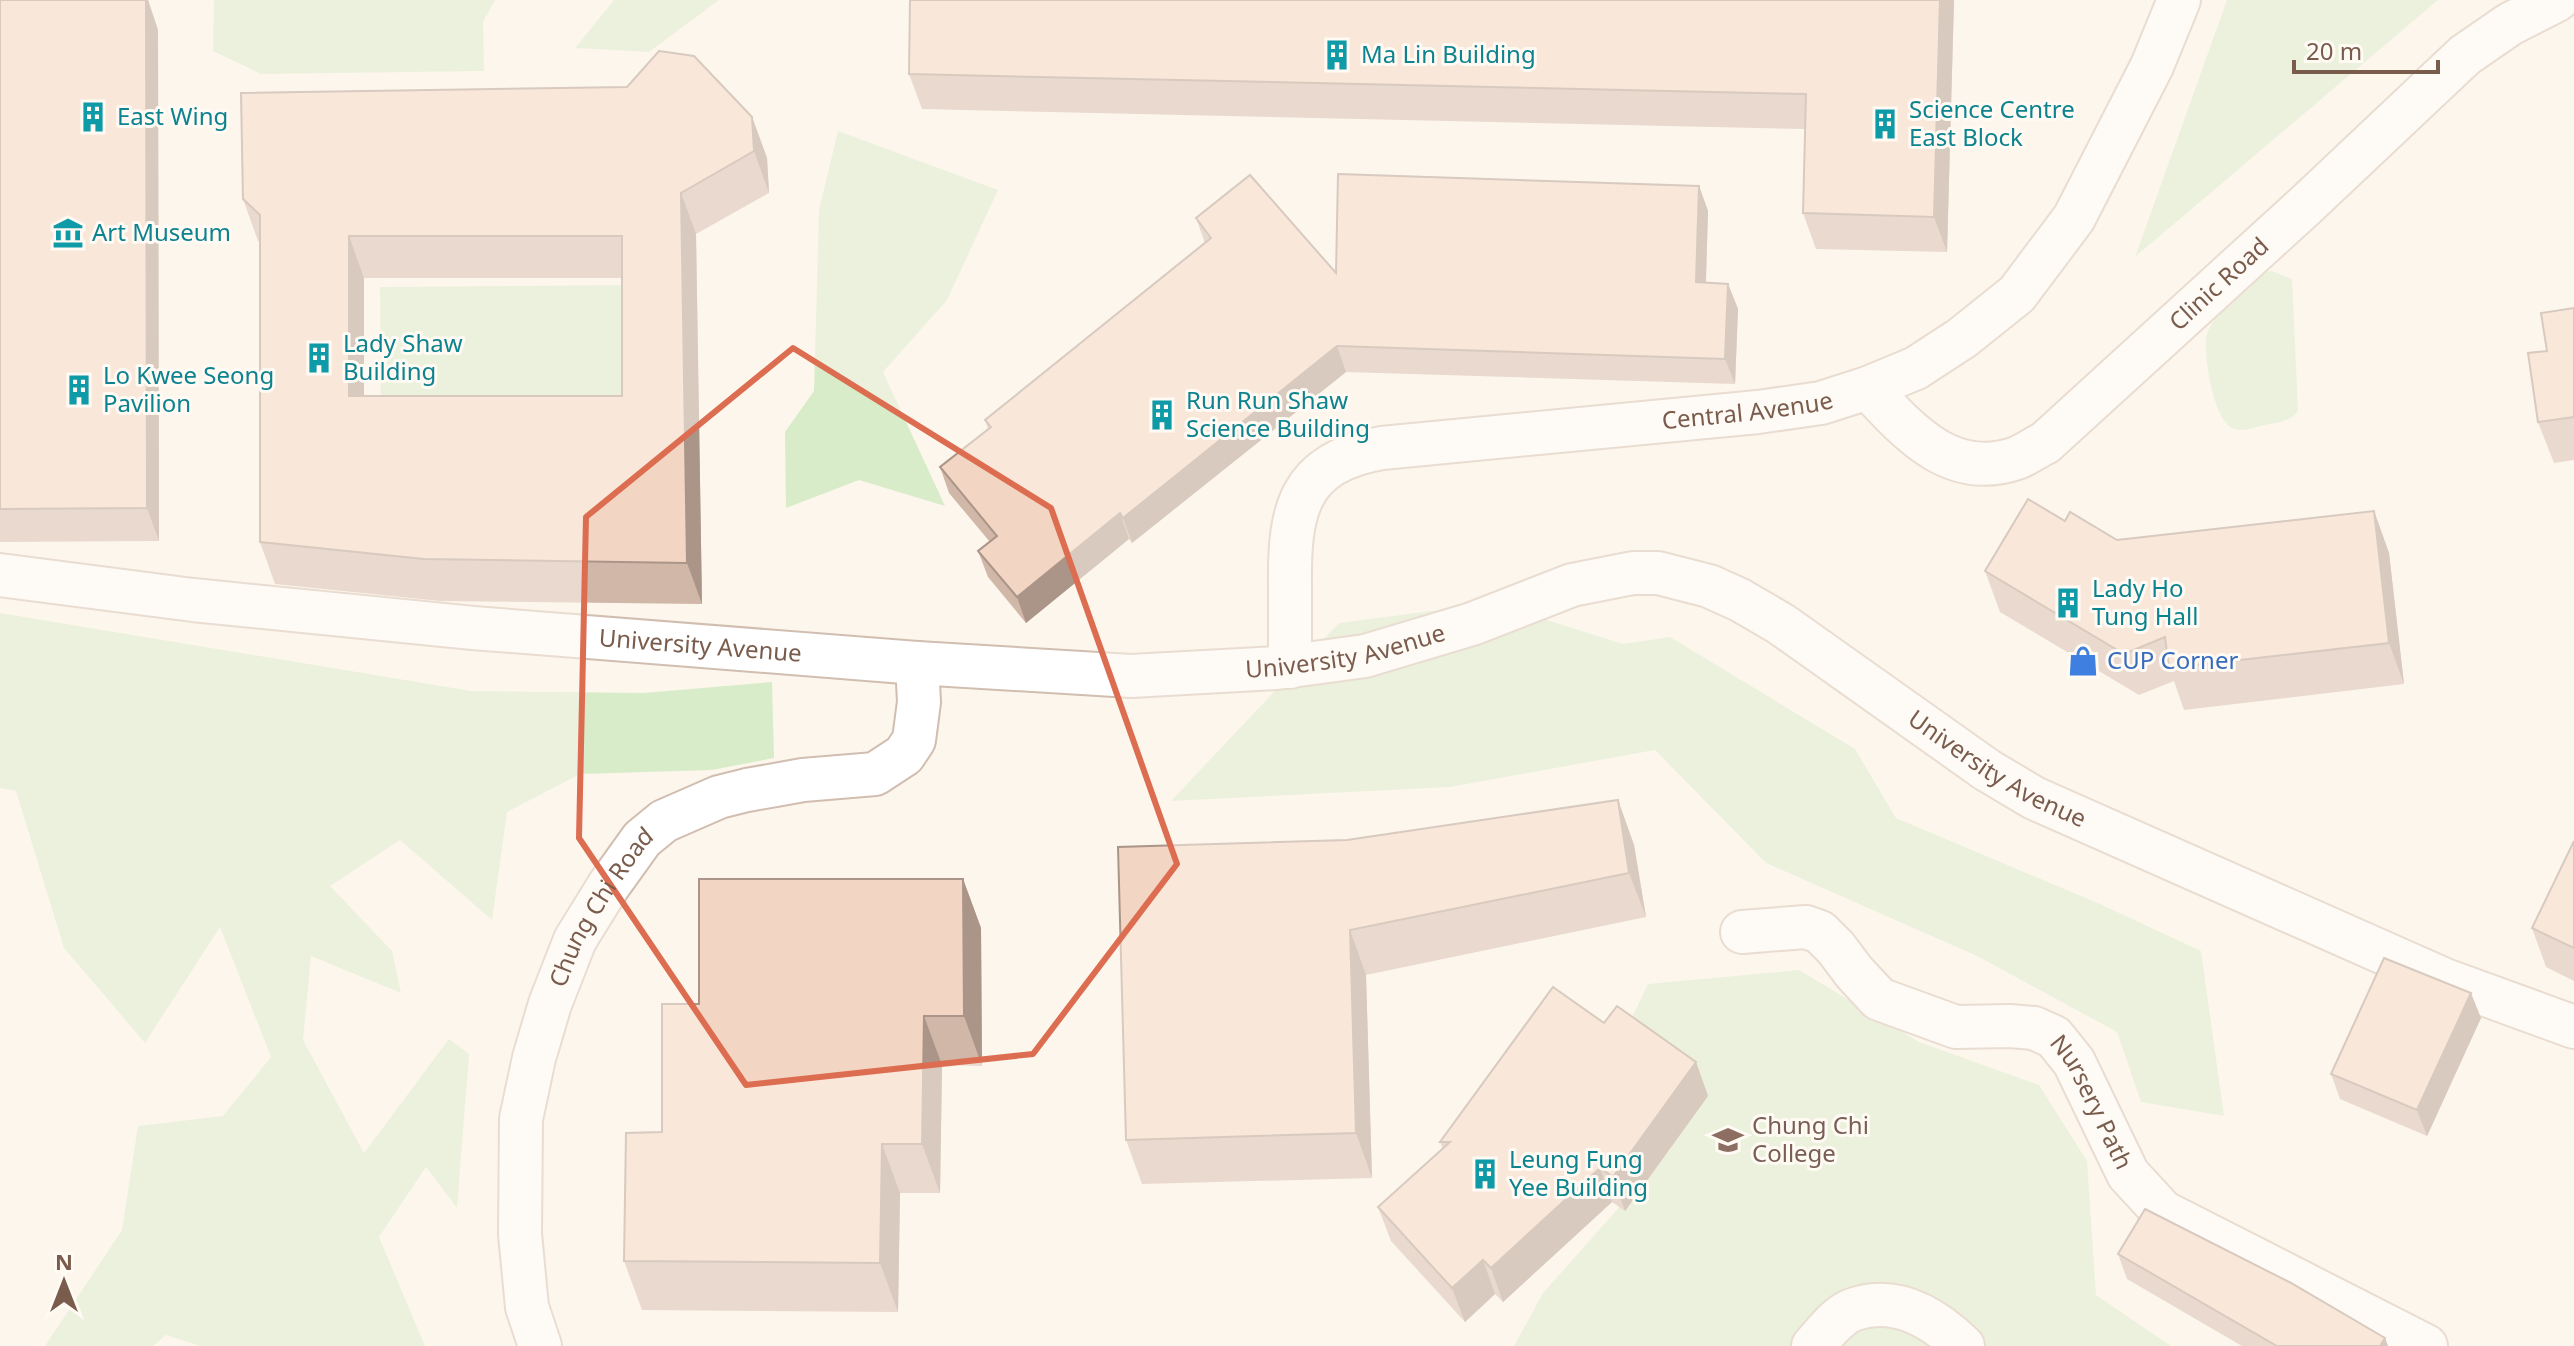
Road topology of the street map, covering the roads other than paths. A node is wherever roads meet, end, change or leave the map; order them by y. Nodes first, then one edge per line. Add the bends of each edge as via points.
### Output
1 (2179, 0) edge
2 (2557, 0) edge
3 (1868, 388) junction
4 (0, 575) edge
5 (917, 663) junction
6 (1290, 667) junction
7 (1742, 932) dead end
8 (2574, 1027) edge
9 (540, 1346) edge
10 (1813, 1346) edge
11 (1963, 1346) edge
12 (2426, 1346) edge

1 - 3 street, Central Avenue via 2152,66 2074,218 2017,294 1916,368
2 - 3 street, Clinic Road via 2510,24 2427,87 2045,443 2017,458 1956,461 1902,424
3 - 6 street, Central Avenue via 1821,403 1758,412 1382,448 1346,456 1315,479 1293,522
4 - 5 street, University Avenue via 473,628
5 - 6 street, University Avenue via 1131,676
5 - 9 street, Chung Chi Road via 914,740 904,755 875,774 747,790 664,821 642,839 575,940 550,1004 521,1119 520,1234 527,1307
6 - 8 street, University Avenue via 1365,656 1419,641 1606,577 1680,577 1740,600 1781,624 2034,798 2445,980
7 - 12 street, Nursery Path via 1806,927 1820,932 1879,999 1956,1027 2034,1028 2054,1037 2074,1062 2128,1174 2163,1212
10 - 11 street via 1854,1309 1890,1305 1935,1322

